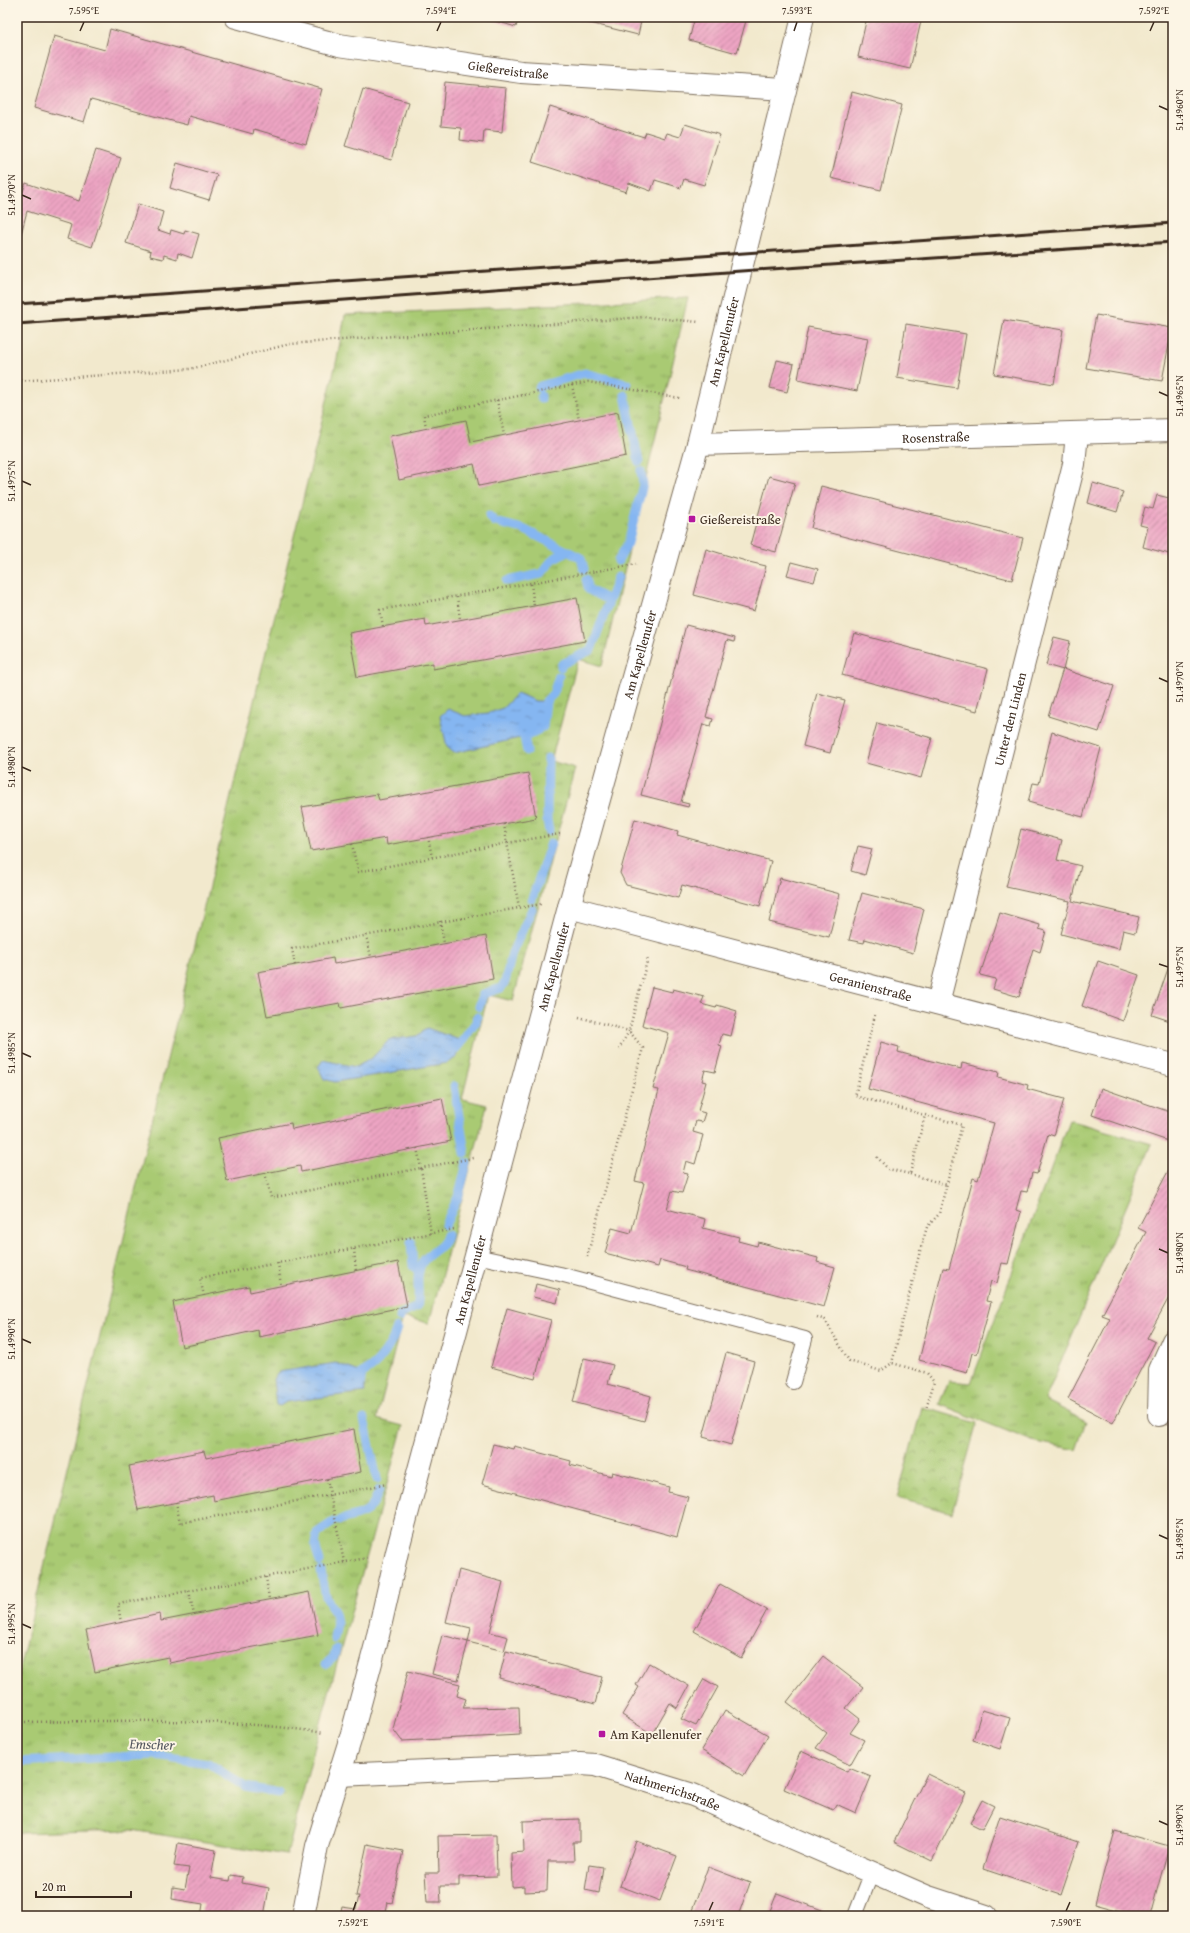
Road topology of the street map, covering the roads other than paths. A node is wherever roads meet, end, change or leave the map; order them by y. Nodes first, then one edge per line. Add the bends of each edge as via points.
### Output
1 (236, 17) edge
2 (803, 17) edge
3 (785, 89) junction
4 (1173, 430) edge
5 (1077, 434) junction
6 (698, 444) junction
7 (570, 903) junction
8 (938, 1003) junction
9 (1173, 1065) edge
10 (476, 1256) junction
11 (1173, 1341) edge
12 (793, 1382) dead end
13 (1159, 1415) dead end
14 (339, 1775) junction
15 (872, 1872) junction
16 (303, 1916) edge
17 (855, 1916) edge
18 (986, 1916) edge

1 - 3 street, Gießereistraße via 339,45 520,72
2 - 3 street, Am Kapellenufer
3 - 6 street, Am Kapellenufer
4 - 5 street, Rosenstraße
5 - 6 street, Rosenstraße
5 - 8 street, Unter den Linden via 1074,464
6 - 7 street, Am Kapellenufer
7 - 8 street, Geranienstraße via 655,929
7 - 10 street, Am Kapellenufer
8 - 9 street, Geranienstraße
10 - 12 lane via 581,1280 805,1340
10 - 14 street, Am Kapellenufer via 397,1552 376,1644
11 - 13 street via 1160,1370
14 - 15 street, Nathmerichstraße via 595,1765 693,1795
14 - 16 street, Am Kapellenufer via 317,1846
15 - 17 lane
15 - 18 street, Nathmerichstraße via 928,1897

